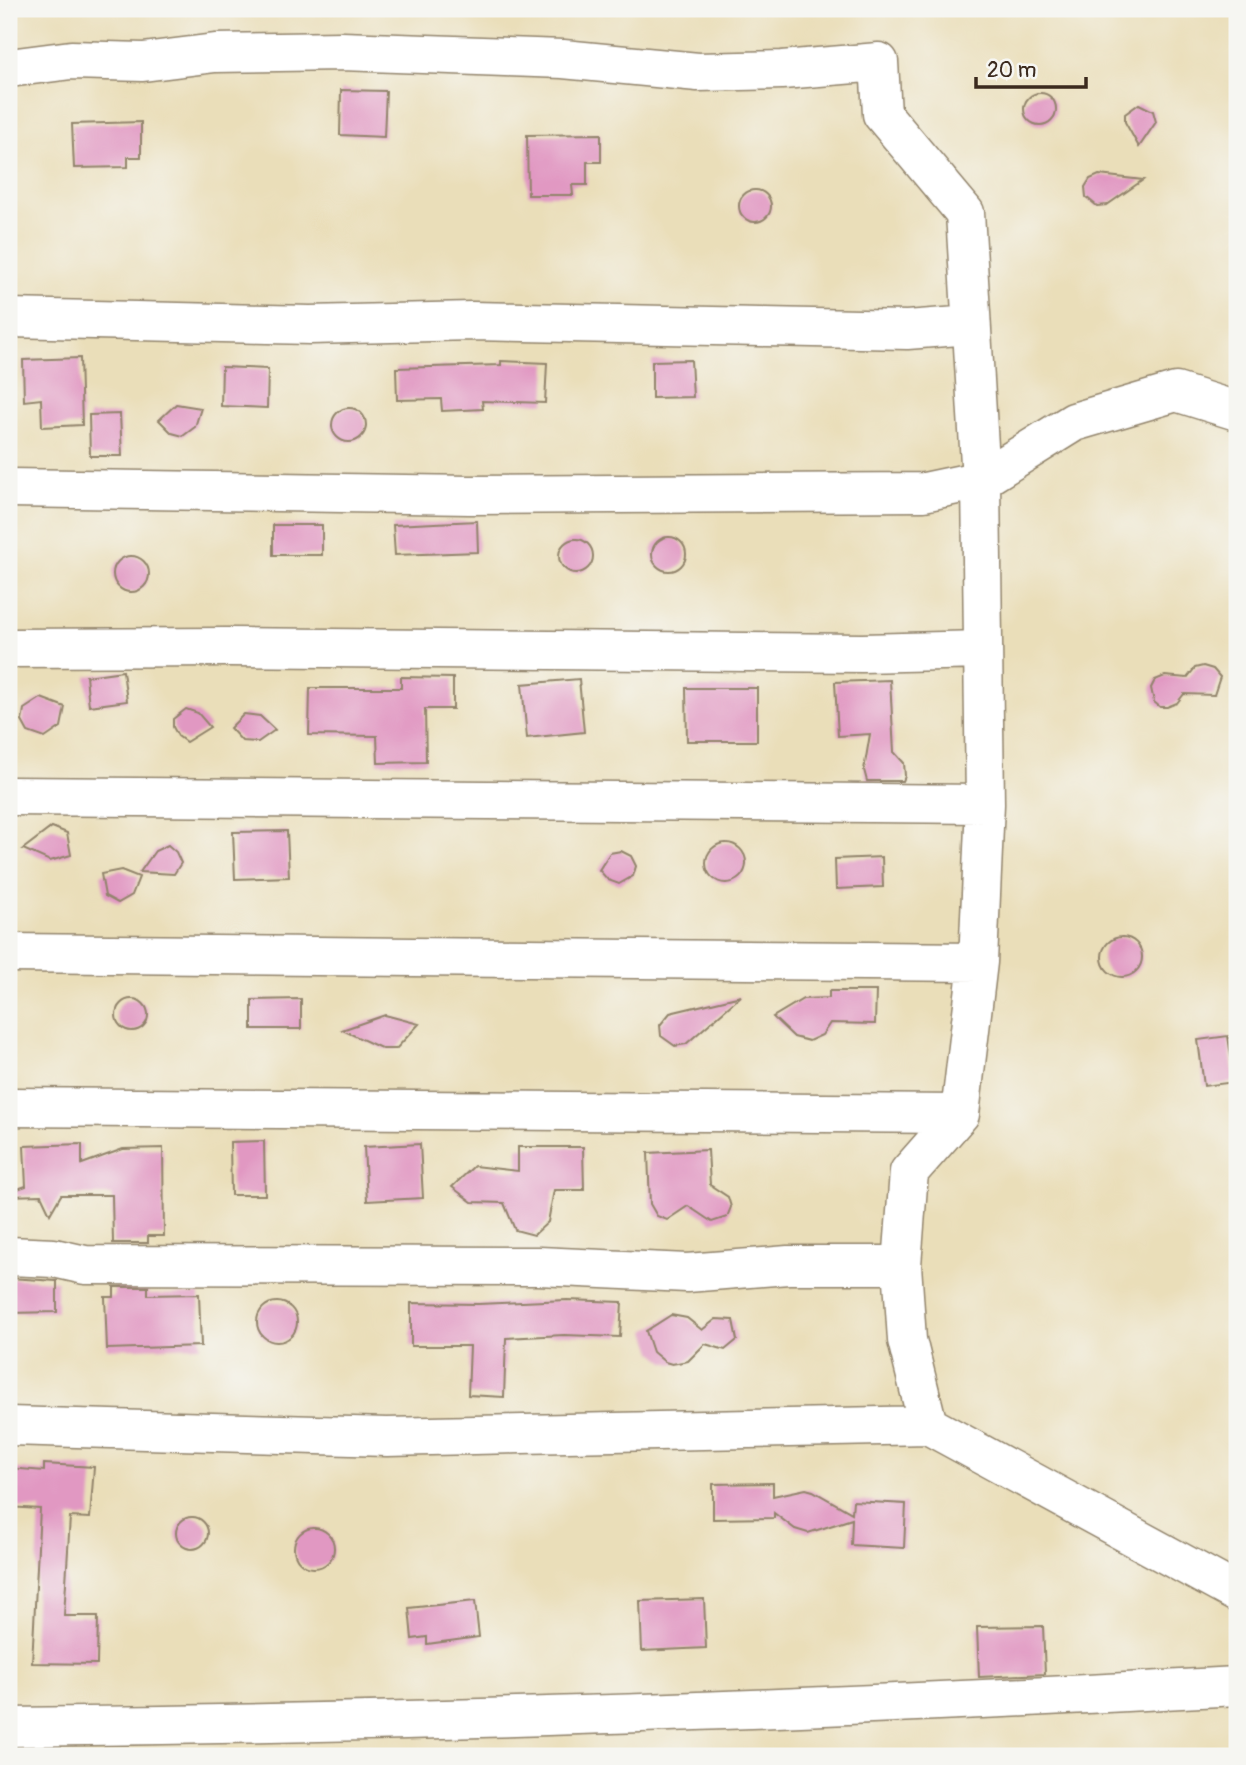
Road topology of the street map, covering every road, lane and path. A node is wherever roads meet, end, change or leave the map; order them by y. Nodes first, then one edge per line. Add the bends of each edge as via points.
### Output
1 (9, 68) edge
2 (9, 318) edge
3 (971, 325) junction
4 (1237, 411) edge
5 (981, 480) junction
6 (9, 488) edge
7 (9, 649) edge
8 (983, 650) junction
9 (9, 796) edge
10 (985, 803) junction
11 (9, 953) edge
12 (978, 962) junction
13 (9, 1107) edge
14 (960, 1114) junction
15 (9, 1256) edge
16 (902, 1265) junction
17 (928, 1425) junction
18 (9, 1426) edge
19 (1237, 1594) edge
20 (1237, 1686) edge
21 (9, 1727) edge

1 - 3 street via 71,60 144,62 215,53 342,51 562,59 698,72 782,71 879,62 882,114 965,213
2 - 3 street via 907,330
3 - 5 street
4 - 5 street via 1176,391 1074,422
5 - 6 street via 924,492 727,494
5 - 8 street
7 - 8 street
8 - 10 street
9 - 10 street
10 - 12 street
11 - 12 street
12 - 14 street
13 - 14 street
14 - 16 street via 909,1172
15 - 16 street via 85,1265 539,1266 687,1273 788,1265
16 - 17 street via 907,1340
17 - 18 street via 387,1437
17 - 19 street
20 - 21 street via 633,1713

